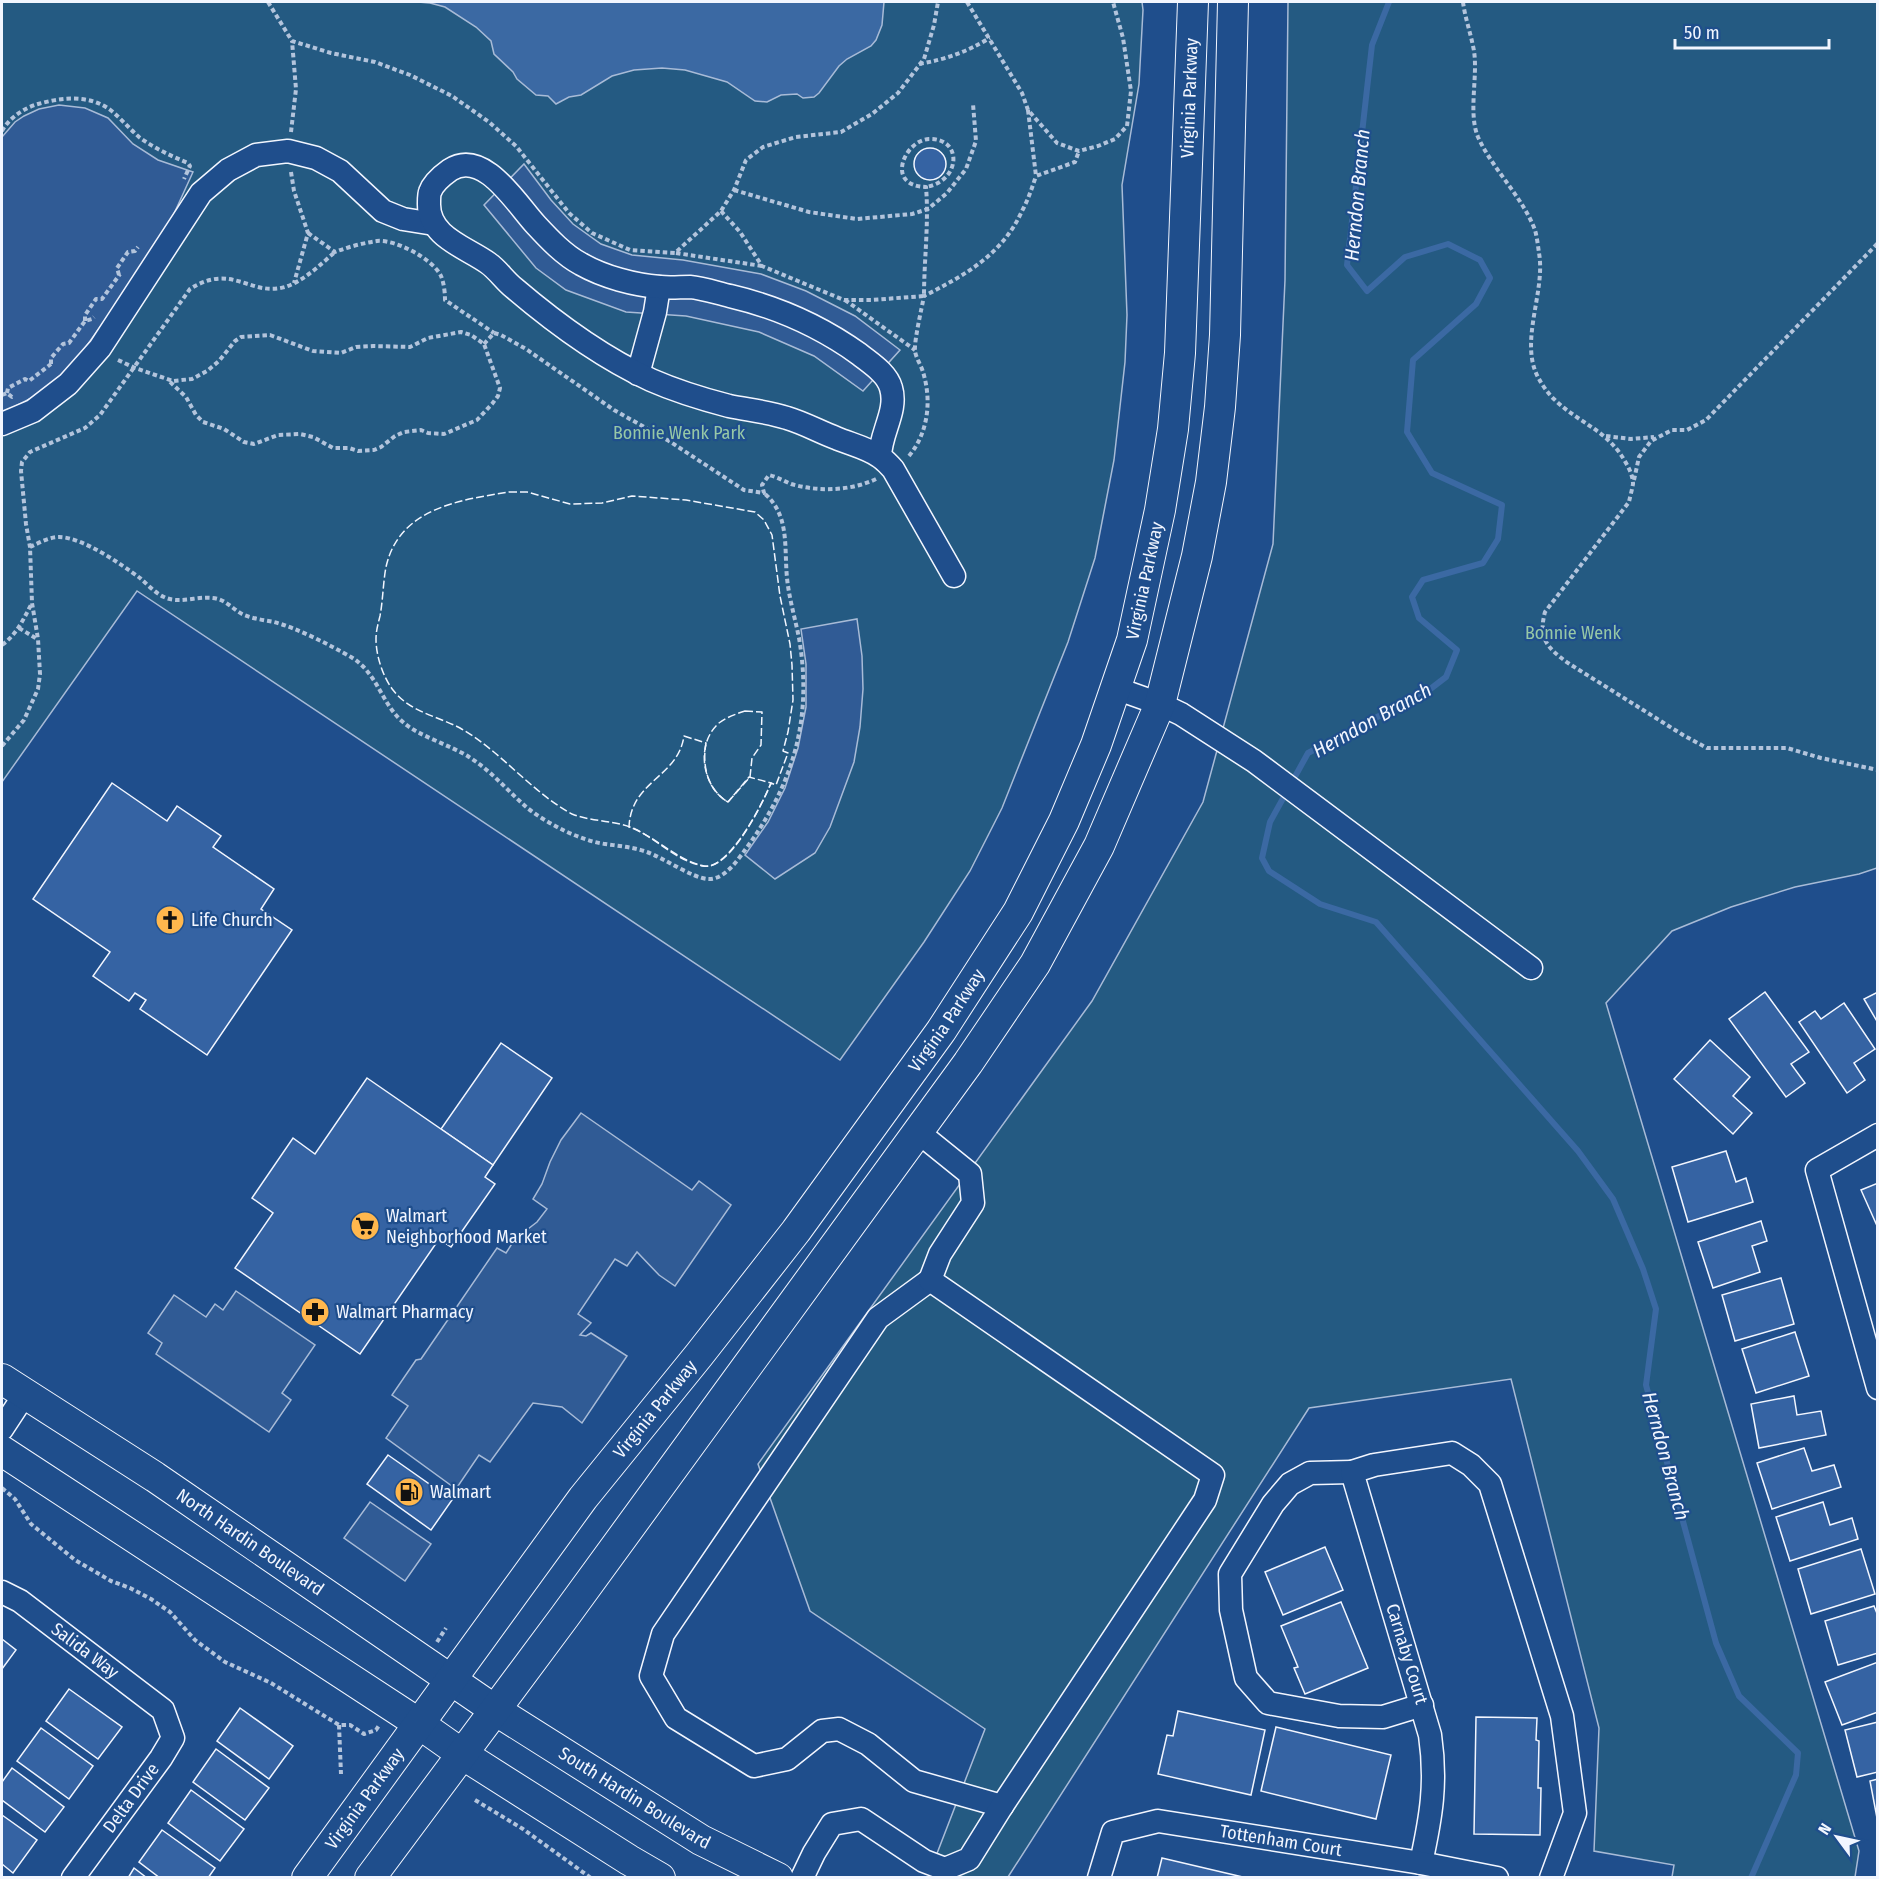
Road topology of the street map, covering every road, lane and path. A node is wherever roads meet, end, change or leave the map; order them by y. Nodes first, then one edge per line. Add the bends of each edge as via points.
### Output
1 (268, 2) edge
2 (938, 2) edge
3 (967, 2) edge
4 (1113, 2) edge
5 (1193, 2) edge
6 (1233, 2) edge
7 (1463, 2) edge
8 (990, 38) junction
9 (918, 64) junction
10 (973, 104) dead end
11 (1028, 110) junction
12 (2, 131) edge
13 (1079, 151) junction
14 (1036, 176) junction
15 (182, 184) dead end
16 (926, 187) junction
17 (734, 190) junction
18 (928, 208) junction
19 (721, 211) junction
20 (434, 224) junction
21 (308, 233) dead end
22 (141, 242) dead end
23 (1878, 243) edge
24 (135, 251) junction
25 (335, 252) junction
26 (675, 253) junction
27 (136, 258) dead end
28 (762, 266) junction
29 (125, 273) dead end
30 (119, 274) junction
31 (658, 287) junction
32 (924, 296) junction
33 (844, 300) junction
34 (98, 312) dead end
35 (85, 321) junction
36 (494, 333) junction
37 (69, 343) junction
38 (484, 344) junction
39 (100, 348) junction
40 (69, 349) dead end
41 (915, 350) junction
42 (51, 364) junction
43 (57, 364) dead end
44 (135, 368) junction
45 (638, 374) junction
46 (168, 380) junction
47 (29, 381) junction
48 (29, 387) dead end
49 (20, 392) dead end
50 (7, 393) junction
51 (2, 395) edge
52 (2, 424) edge
53 (1606, 436) junction
54 (1658, 436) junction
55 (886, 463) junction
56 (1633, 483) junction
57 (764, 493) junction
58 (30, 547) junction
59 (954, 576) dead end
60 (32, 603) junction
61 (19, 628) junction
62 (38, 639) junction
63 (2, 645) edge
64 (1115, 688) junction
65 (1160, 704) junction
66 (2, 746) edge
67 (1878, 770) edge
68 (1531, 968) dead end
69 (884, 1108) junction
70 (918, 1132) junction
71 (1878, 1135) edge
72 (930, 1280) junction
73 (13, 1386) edge
74 (1878, 1388) edge
75 (2, 1429) edge
76 (2, 1451) edge
77 (1352, 1472) junction
78 (2, 1488) edge
79 (2, 1592) edge
80 (450, 1680) junction
81 (1422, 1705) junction
82 (495, 1710) junction
83 (166, 1714) joint
84 (418, 1723) junction
85 (339, 1725) junction
86 (364, 1734) dead end
87 (462, 1754) junction
88 (341, 1774) dead end
89 (475, 1800) dead end
90 (1002, 1806) junction
91 (1421, 1863) junction
92 (74, 1878) edge
93 (307, 1878) edge
94 (370, 1878) edge
95 (591, 1878) edge
96 (660, 1878) edge
97 (778, 1878) edge
98 (802, 1878) edge
99 (1099, 1878) edge
100 (1497, 1878) edge
101 (1551, 1878) edge

1 - 26 path via 292,40 410,75 452,96 489,122 516,146 569,213 592,233 630,250
2 - 9 path via 924,58
3 - 8 path
4 - 13 path via 1131,92 1127,126 1115,139
5 - 64 main road, Virginia Parkway via 1183,291 1173,429 1145,582 1132,640
6 - 65 main road via 1220,407 1197,556
7 - 53 path via 1474,50 1477,134 1535,231 1540,287 1530,350 1538,377 1555,400
8 - 9 path via 970,50
8 - 11 path
9 - 17 path via 898,93 841,132 796,137 762,147 746,159
10 - 18 path via 976,141 966,169 947,193
11 - 13 path via 1057,143
11 - 14 path
12 - 15 path via 30,106 76,98 92,101 114,113 159,150 188,163
13 - 14 path via 1075,162
14 - 32 path via 1022,212 1005,240 982,263
16 - 16 path via 914,187 904,179 901,167 906,154 927,139 949,147 954,156 946,179
16 - 18 path
17 - 18 path via 809,212 857,219 912,214
17 - 19 path
18 - 32 path
19 - 26 path
19 - 28 path
20 - 31 street via 429,192 437,181 455,167 482,168 549,239 581,264 614,278
20 - 39 street via 404,219 383,210 340,171 316,158 288,151 256,155 228,170 201,193
20 - 45 street via 452,242 492,266 559,324
21 - 25 path
22 - 24 path
23 - 54 path via 1706,420 1687,430 1672,430
24 - 27 path
24 - 30 path via 128,252 117,268
25 - 36 path via 378,241 397,243 433,267 441,277 445,300
25 - 44 path via 285,286 268,289 237,279 201,282 190,289
26 - 28 path
28 - 33 path
29 - 30 path
30 - 35 path via 102,302 96,300 84,315
31 - 45 street
31 - 55 street via 691,287 751,301 827,332 869,362 891,385 890,417 880,444
32 - 33 path
32 - 41 path
33 - 41 path
34 - 35 path
35 - 37 path
36 - 38 path
36 - 57 path via 744,490
37 - 40 path
37 - 42 path via 63,344 51,358
38 - 46 path via 461,332 428,338 410,347 313,351 270,335 254,335 235,341 219,361 192,379
38 - 46 path via 500,388 485,414 444,434 404,432 374,450 333,448 300,434 278,435 254,444 244,442 203,422
39 - 44 path
39 - 52 street via 68,384 33,411
41 - 55 path via 927,390 927,419 907,458
42 - 43 path
42 - 47 path
44 - 46 path
44 - 58 path via 86,429 30,452 22,462
45 - 55 street via 704,399 789,418
47 - 48 path
47 - 50 path via 25,379 8,388
49 - 50 path via 12,397
50 - 51 path
53 - 54 path
53 - 56 path via 1625,460
54 - 56 path via 1639,457
55 - 57 path via 867,483 826,489 769,475 762,485
55 - 59 street
56 - 67 path via 1629,502 1545,612 1542,633 1552,652 1707,748 1787,748
57 - 58 path via 782,515 787,580 802,672 799,734 785,782 765,822 729,869 710,879 644,850 586,841 545,820 468,756 406,726 365,666 343,653 294,630 241,614 221,600 164,597 108,558 68,538 55,537
58 - 60 path
60 - 61 path
60 - 62 path
61 - 62 path
61 - 63 path
62 - 66 path via 38,689 24,720
64 - 65 street
64 - 69 main road, Virginia Parkway via 1064,821 1018,912 941,1031
65 - 68 street via 1254,761
65 - 70 main road via 1099,846 1035,964
69 - 70 main road
69 - 80 main road, Virginia Parkway via 796,1231 583,1498
70 - 72 street via 970,1174 974,1203 940,1254
70 - 82 main road
71 - 74 street via 1817,1170
72 - 90 street via 1213,1475 1205,1500
72 - 90 street via 878,1318 663,1634 651,1676 676,1718 753,1766 787,1759 822,1731 839,1729 868,1744 914,1781
73 - 75 street
73 - 80 main road, North Hardin Boulevard via 155,1477
76 - 84 main road
77 - 81 street, Carnaby Court
77 - 81 street via 1310,1473 1290,1484 1230,1574 1231,1610 1246,1678 1268,1703 1339,1716 1383,1717
77 - 101 street via 1452,1453 1490,1484 1562,1716 1575,1813
78 - 85 path via 15,1499 31,1524 75,1560 151,1599 225,1662 271,1683
79 - 83 street, Salida Way via 20,1601
80 - 82 main road, North Hardin Boulevard
80 - 84 main road, Virginia Parkway
81 - 91 street, Carnaby Court via 1434,1776
82 - 87 main road
82 - 97 main road, South Hardin Boulevard via 701,1840
83 - 92 street, Delta Drive via 172,1738 161,1758
84 - 87 main road
84 - 93 main road, Virginia Parkway
85 - 86 path via 350,1725
85 - 88 path
87 - 94 main road
87 - 96 main road
89 - 95 path
90 - 98 street via 969,1859 945,1869 924,1861 861,1819 832,1824
91 - 99 street, Tottenham Court via 1158,1821 1113,1832
91 - 100 street, Tottenham Court

